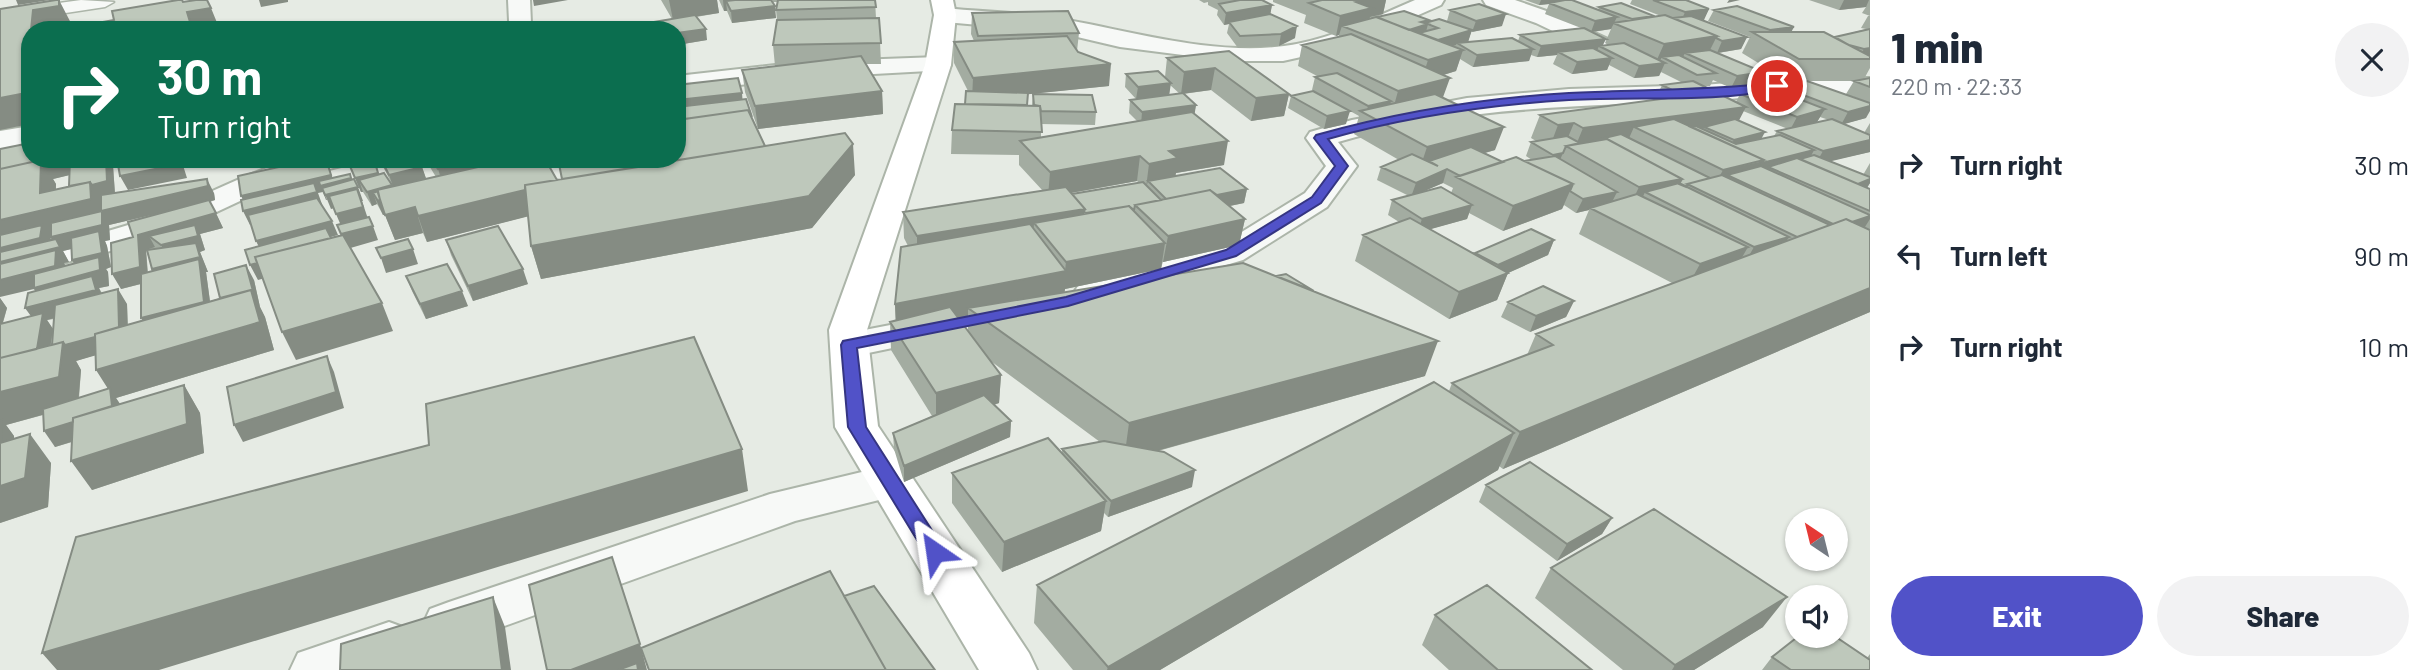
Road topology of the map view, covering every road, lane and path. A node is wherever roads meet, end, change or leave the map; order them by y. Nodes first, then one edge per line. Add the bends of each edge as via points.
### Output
1 (519, 0) edge
2 (1433, 0) edge
3 (1494, 0) edge
4 (105, 2) dead end
5 (943, 8) edge
6 (0, 17) edge
7 (520, 21) edge
8 (1638, 62) edge
9 (938, 65) junction
10 (1661, 74) edge
11 (686, 83) edge
12 (1870, 86) edge
13 (1703, 93) junction
14 (21, 136) edge
15 (0, 140) edge
16 (298, 168) edge
17 (0, 268) edge
18 (849, 345) junction
19 (891, 481) junction
20 (318, 670) edge
21 (1009, 670) edge

1 - 7 street
2 - 5 street via 1338,42 1283,54 1230,54 1119,40
3 - 8 street
4 - 6 lane
5 - 9 main road
9 - 11 street via 801,70
9 - 18 main road via 848,330
10 - 13 street
12 - 13 street via 1777,86
13 - 18 street via 1467,106 1320,138 1342,166 1316,200 1231,253 1055,304
14 - 15 street
16 - 17 street via 274,174 164,224
18 - 19 main road via 857,427
19 - 20 street via 787,506
19 - 21 main road

